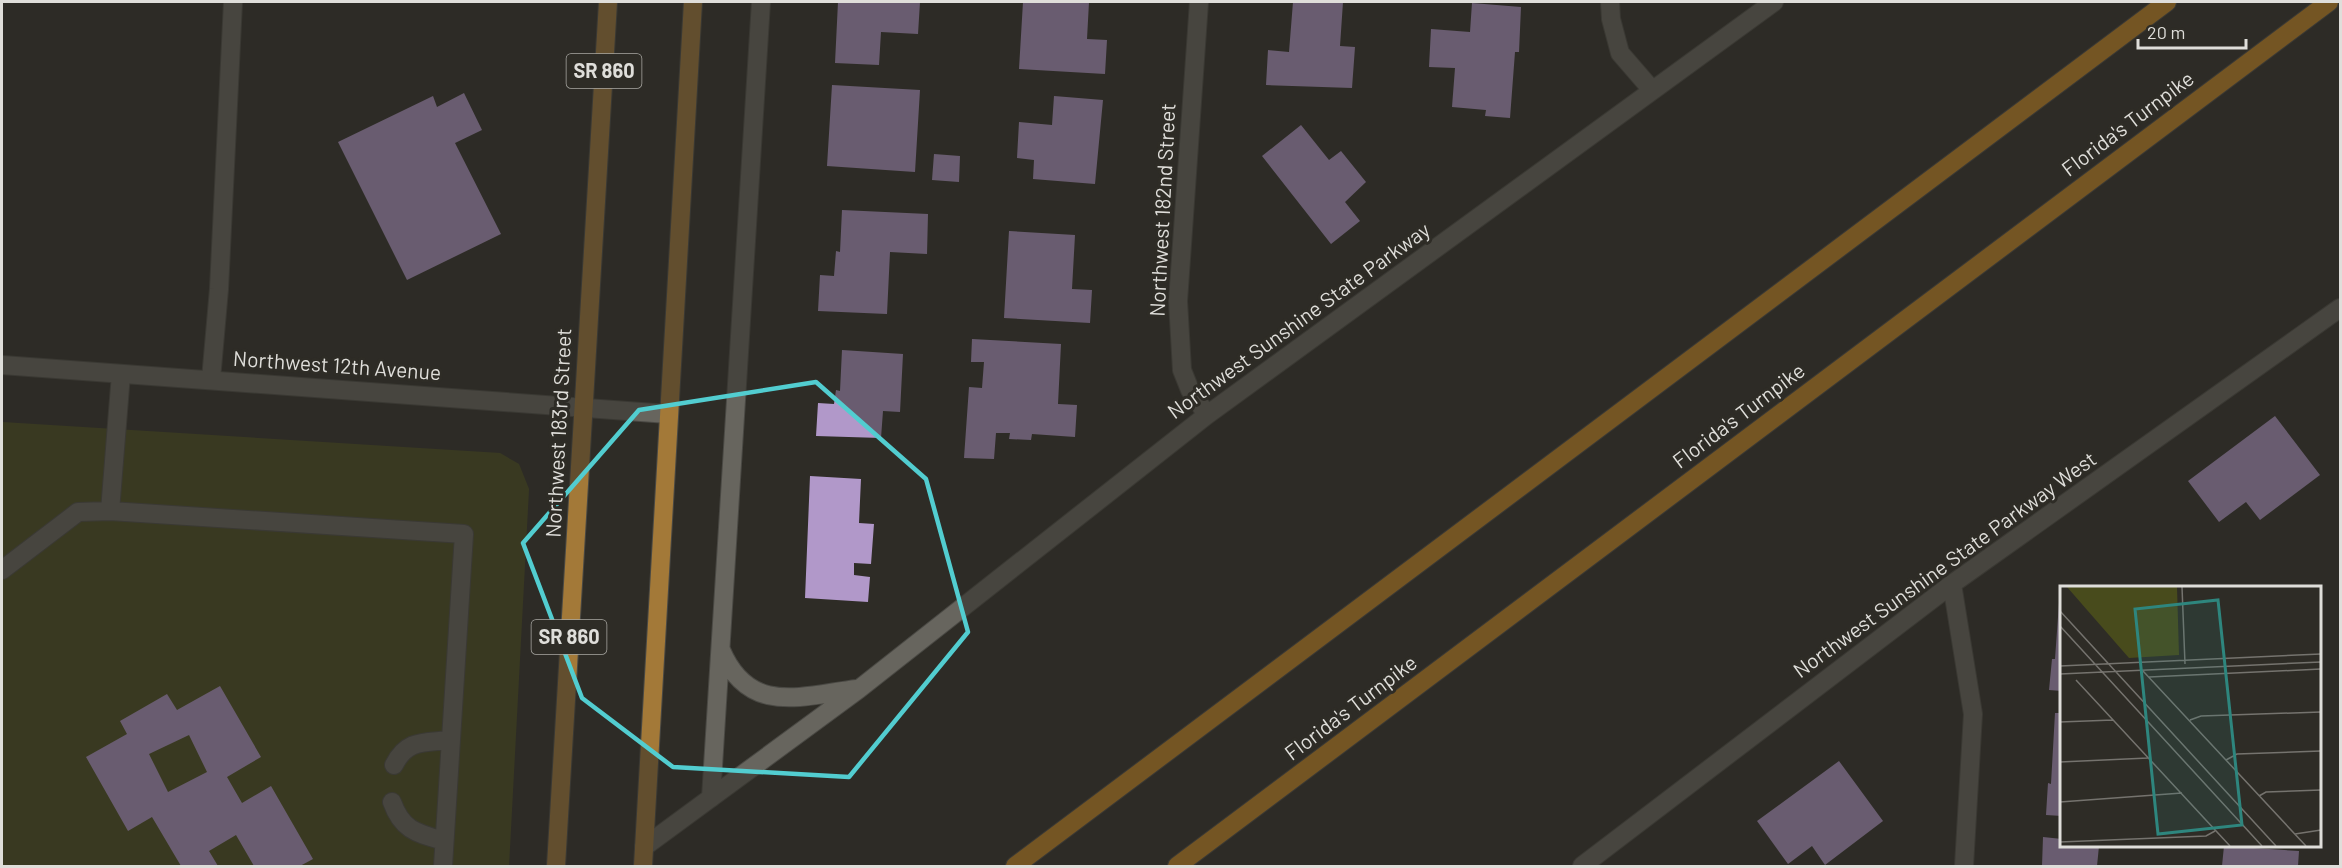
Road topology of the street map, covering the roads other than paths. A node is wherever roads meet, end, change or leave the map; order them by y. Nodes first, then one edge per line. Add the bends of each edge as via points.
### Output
1 (232, 2) edge
2 (608, 2) edge
3 (693, 2) edge
4 (761, 2) edge
5 (1199, 2) edge
6 (1610, 2) edge
7 (1774, 2) edge
8 (2167, 2) edge
9 (2329, 2) edge
10 (1652, 90) junction
11 (2340, 308) edge
12 (2, 366) edge
13 (121, 374) junction
14 (211, 379) junction
15 (583, 408) junction
16 (668, 414) junction
17 (1208, 415) junction
18 (110, 512) junction
19 (2, 570) edge
20 (1952, 584) junction
21 (721, 649) junction
22 (859, 689) junction
23 (450, 740) junction
24 (394, 765) dead end
25 (711, 798) junction
26 (392, 802) dead end
27 (444, 841) junction
28 (644, 847) junction
29 (442, 867) edge
30 (556, 867) edge
31 (643, 867) edge
32 (1015, 867) edge
33 (1177, 867) edge
34 (1582, 867) edge
35 (1964, 867) edge

1 - 14 street
2 - 15 main road, Northwest 183rd Street / SR 860
3 - 16 main road
4 - 21 street
5 - 17 street, Northwest 182nd Street via 1178,301 1182,370 1190,390
6 - 10 street via 1620,53
7 - 10 street, Northwest Sunshine State Parkway
8 - 32 highway
9 - 33 highway, Florida's Turnpike
10 - 17 street, Northwest Sunshine State Parkway
11 - 20 street, Northwest Sunshine State Parkway West
12 - 13 street, Northwest 12th Avenue
13 - 14 street, Northwest 12th Avenue
13 - 18 street
14 - 15 street, Northwest 12th Avenue
15 - 16 street, Northwest 12th Avenue
15 - 30 main road, Northwest 183rd Street / SR 860
16 - 28 main road
17 - 22 street, Northwest Sunshine State Parkway
18 - 19 street via 78,513
18 - 23 street via 464,534
20 - 34 street, Northwest Sunshine State Parkway West
20 - 35 street via 1973,714
21 - 22 street via 729,667 766,696 785,698
21 - 25 street
22 - 25 street, Northwest Sunshine State Parkway
23 - 24 street via 415,744 400,752
23 - 27 street
25 - 28 street, Northwest Sunshine State Parkway
26 - 27 street via 398,818 415,833
27 - 29 street
28 - 31 main road

